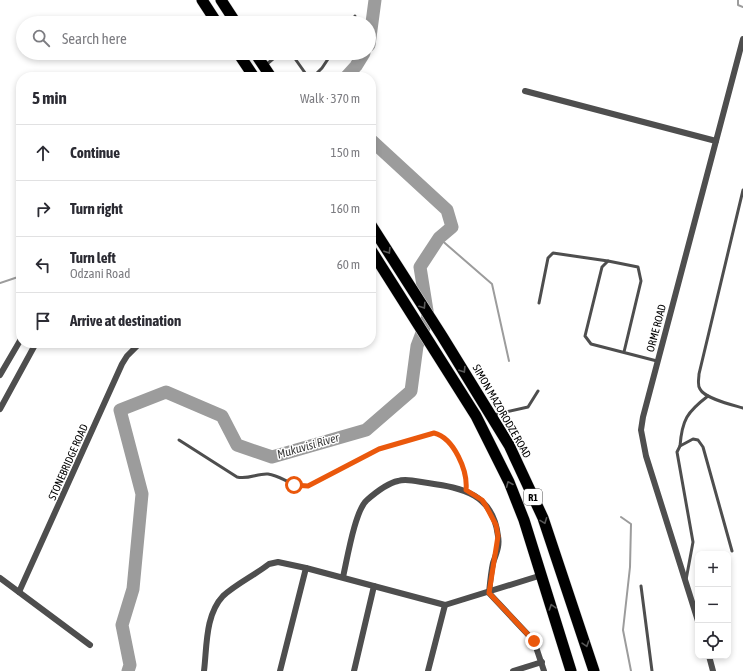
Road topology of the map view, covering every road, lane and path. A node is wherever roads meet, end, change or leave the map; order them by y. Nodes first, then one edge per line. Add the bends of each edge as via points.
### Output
1 (202, 0) edge
2 (221, 0) edge
3 (212, 16) edge
4 (231, 16) edge
5 (743, 39) edge
6 (243, 60) edge
7 (260, 60) edge
8 (272, 60) edge
9 (296, 60) edge
10 (327, 60) edge
11 (264, 67) junction
12 (251, 72) edge
13 (268, 72) edge
14 (304, 72) edge
15 (318, 72) edge
16 (525, 91) dead end
17 (716, 141) junction
18 (743, 190) edge
19 (376, 233) edge
20 (376, 258) edge
21 (608, 261) junction
22 (539, 303) dead end
23 (16, 348) edge
24 (33, 348) edge
25 (136, 348) edge
26 (624, 352) junction
27 (658, 361) junction
28 (0, 375) edge
29 (538, 391) dead end
30 (708, 396) junction
31 (743, 408) edge
32 (0, 409) edge
33 (492, 415) junction
34 (179, 440) dead end
35 (680, 446) junction
36 (466, 490) junction
37 (732, 551) dead end
38 (306, 568) junction
39 (542, 575) junction
40 (343, 577) junction
41 (0, 578) edge
42 (686, 582) junction
43 (374, 586) junction
44 (641, 586) dead end
45 (19, 592) junction
46 (489, 593) junction
47 (445, 604) junction
48 (695, 610) edge
49 (90, 645) dead end
50 (710, 659) edge
51 (542, 662) junction
52 (204, 671) edge
53 (280, 671) edge
54 (354, 671) edge
55 (428, 671) edge
56 (513, 671) edge
57 (544, 671) edge
58 (572, 671) edge
59 (594, 671) edge
60 (652, 671) edge
61 (713, 671) edge

1 - 3 highway
2 - 4 highway
5 - 17 street, ORME ROAD
6 - 12 highway
7 - 11 highway
8 - 11 lane
9 - 14 lane
10 - 15 lane
11 - 13 highway
16 - 17 street
17 - 27 street, ORME ROAD
18 - 30 lane via 699,374 700,391
19 -> 33 highway, SIMON MAZORODZE ROAD / R1
39 -> 20 highway, R1 via 524,520 476,416
21 - 22 lane via 553,253 548,258
21 - 26 lane via 638,267 641,281
21 - 26 lane via 602,267 585,336 591,344
23 - 28 street
24 - 32 street
25 - 45 street, STONEBRIDGE ROAD via 122,364
26 - 27 lane
27 - 42 street, ORME ROAD via 643,417 642,441
29 - 33 lane via 528,407
30 - 31 lane
30 - 35 lane via 686,416 681,429
33 -> 59 highway, SIMON MAZORODZE ROAD / R1 via 543,518
34 - 36 lane via 237,477 269,474 294,485 308,486 379,449 434,433 442,436 452,446 465,473
35 - 37 lane via 693,439 698,440 703,446
35 - 42 lane via 677,459 693,542
36 - 40 street via 404,480 392,484 366,500 358,516
36 - 46 street via 482,500 496,525 498,536
38 - 40 street
38 - 52 street via 278,562 269,564 224,596 217,604 208,629
38 - 53 street
39 - 46 street
58 -> 39 highway, R1
40 - 43 street
41 - 45 street
42 - 48 street, ORME ROAD
43 - 47 street
43 - 54 street
44 - 60 lane
45 - 49 street
46 - 47 street
46 - 51 street via 534,641
47 - 55 street
50 - 61 street
51 - 56 street
51 - 57 street

